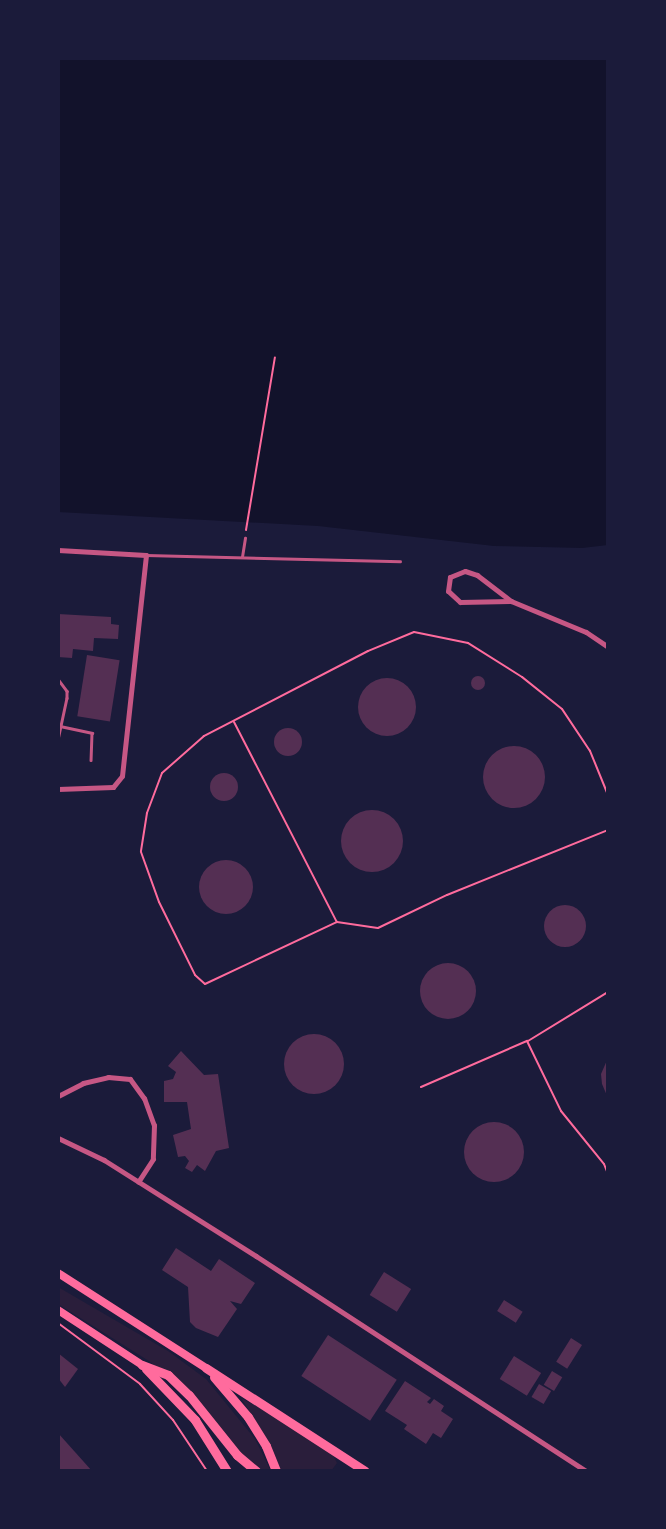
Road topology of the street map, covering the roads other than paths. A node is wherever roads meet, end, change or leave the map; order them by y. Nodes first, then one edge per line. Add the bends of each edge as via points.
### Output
1 (244, 538) road end
2 (58, 551) edge
3 (146, 555) junction
4 (242, 557) junction
5 (400, 561) dead end
6 (511, 601) junction
7 (608, 647) edge
8 (58, 679) edge
9 (60, 726) junction
10 (58, 740) edge
11 (91, 760) dead end
12 (58, 789) edge
13 (58, 1096) edge
14 (58, 1138) edge
15 (138, 1182) junction
16 (58, 1273) edge
17 (58, 1310) edge
18 (142, 1365) junction
19 (206, 1368) junction
20 (227, 1471) edge
21 (256, 1471) edge
22 (276, 1471) edge
23 (365, 1471) edge
24 (586, 1471) edge

1 - 4 lane
2 - 3 street
3 - 4 lane
3 - 12 street via 122,776 113,788
4 - 5 lane
6 - 6 street via 477,575 465,571 450,577 448,592 460,601
6 - 7 street via 586,632
8 - 9 lane via 67,691
9 - 10 lane
9 - 11 lane via 92,733
13 - 15 street via 108,1077 130,1079 144,1098 154,1125 153,1159
14 - 15 street
15 - 24 street
16 - 19 main road
17 - 18 main road
18 - 20 main road via 195,1420
18 - 21 main road via 168,1375
19 - 22 main road via 248,1417
19 - 23 main road

